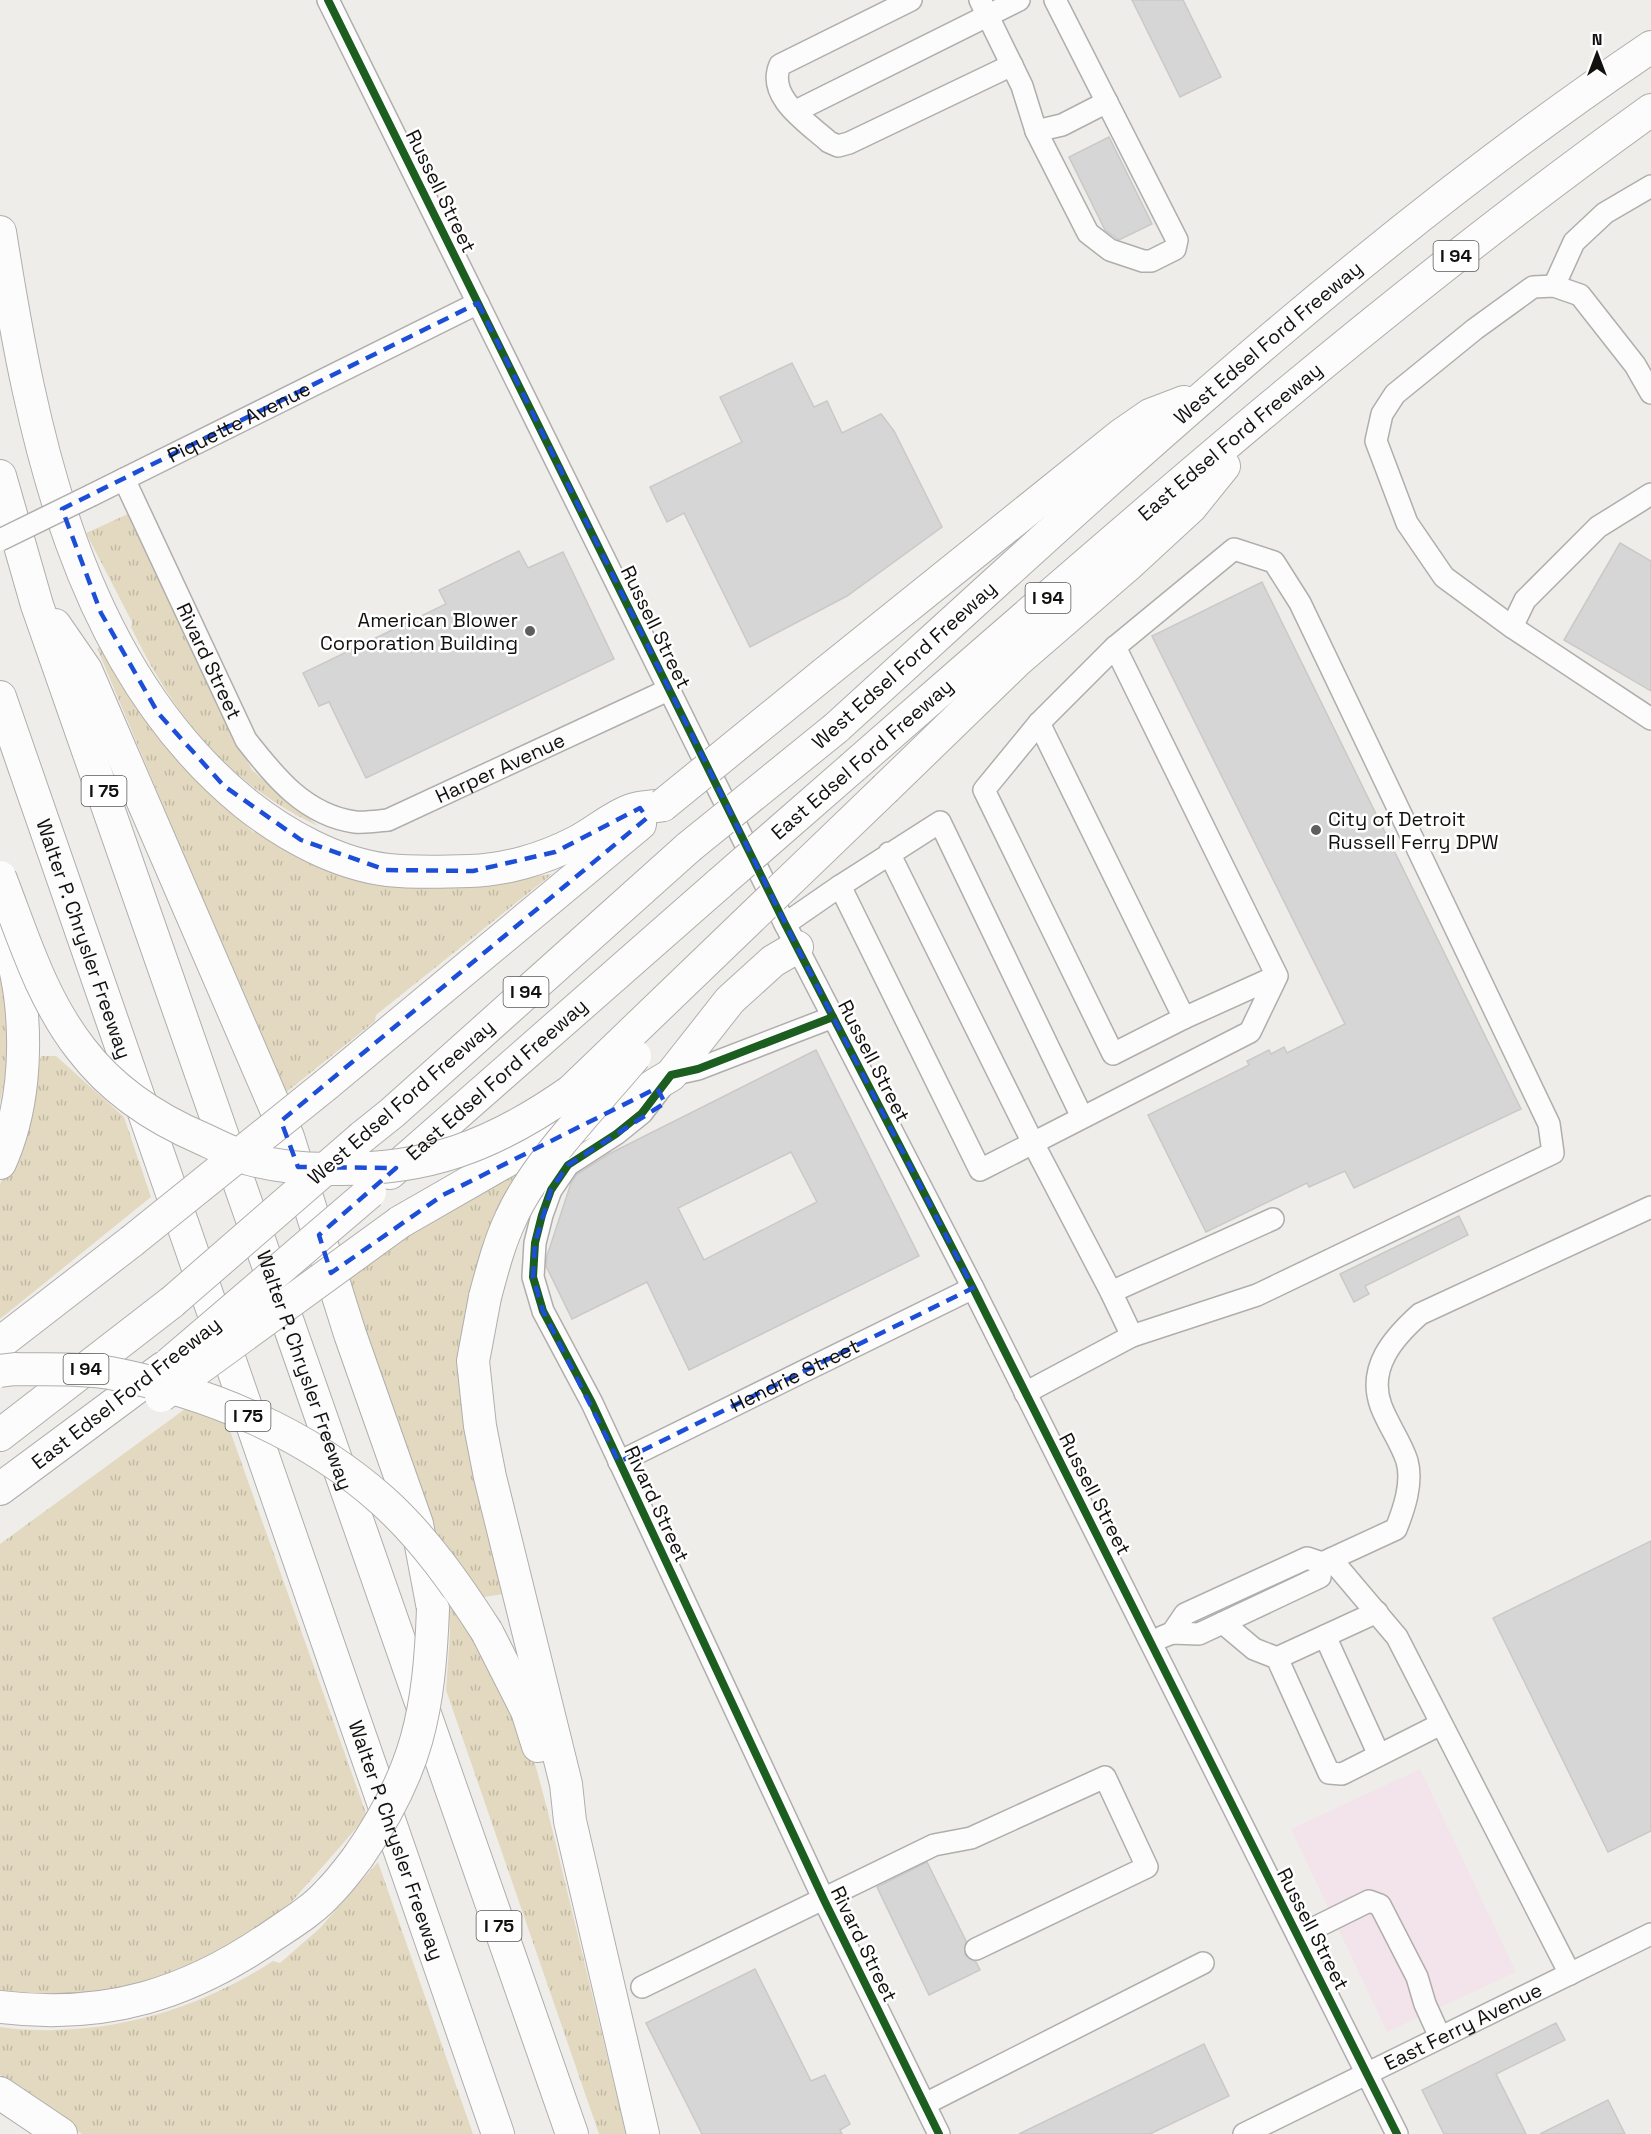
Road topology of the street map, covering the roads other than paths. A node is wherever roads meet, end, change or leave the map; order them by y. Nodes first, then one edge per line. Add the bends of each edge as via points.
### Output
1 (328, 0) edge
2 (911, 0) edge
3 (1019, 0) edge
4 (1055, 0) edge
5 (984, 8) edge
6 (1651, 47) edge
7 (1012, 65) junction
8 (1107, 102) junction
9 (1651, 110) edge
10 (796, 111) junction
11 (1036, 131) junction
12 (1651, 186) edge
13 (0, 232) edge
14 (1554, 286) junction
15 (478, 303) junction
16 (1651, 393) edge
17 (1203, 395) junction
18 (1243, 431) junction
19 (0, 476) edge
20 (124, 479) junction
21 (1651, 494) edge
22 (0, 540) edge
23 (38, 605) junction
24 (1512, 627) junction
25 (1115, 647) junction
26 (668, 690) junction
27 (0, 698) edge
28 (1651, 719) edge
29 (1039, 723) junction
30 (328, 814) joint
31 (581, 854) junction
32 (889, 854) junction
33 (0, 878) edge
34 (840, 886) junction
35 (791, 935) junction
36 (731, 940) junction
37 (1277, 976) junction
38 (833, 1017) junction
39 (1184, 1018) junction
40 (671, 1075) junction
41 (1082, 1117) junction
42 (1033, 1143) junction
43 (0, 1163) edge
44 (1651, 1207) edge
45 (1273, 1219) dead end
46 (973, 1288) junction
47 (1111, 1292) junction
48 (1132, 1336) junction
49 (0, 1343) edge
50 (0, 1371) edge
51 (1025, 1393) junction
52 (100, 1417) junction
53 (0, 1435) edge
54 (619, 1462) junction
55 (0, 1489) edge
56 (1326, 1561) junction
57 (1377, 1611) junction
58 (1223, 1623) junction
59 (1172, 1633) junction
60 (1325, 1636) junction
61 (1150, 1642) junction
62 (1277, 1658) junction
63 (1442, 1724) junction
64 (1379, 1755) junction
65 (570, 1821) junction
66 (824, 1900) junction
67 (1651, 1934) edge
68 (1298, 1936) junction
69 (976, 1949) dead end
70 (1203, 1963) dead end
71 (1570, 1974) junction
72 (642, 1987) dead end
73 (0, 2007) edge
74 (1440, 2037) junction
75 (1366, 2073) junction
76 (0, 2093) edge
77 (925, 2104) junction
78 (61, 2134) edge
79 (498, 2134) edge
80 (572, 2134) edge
81 (644, 2134) edge
82 (939, 2134) edge
83 (1244, 2134) edge
84 (1397, 2134) edge

1 - 15 street, Russell Street
2 - 10 street via 780,65 776,82 783,98
3 - 5 street
4 - 8 street
5 - 7 street
5 - 10 street
6 - 17 highway, West Edsel Ford Freeway / I 94 via 1535,130 1375,254
7 - 10 street via 838,146
7 - 11 street
8 - 11 street via 1062,125
8 - 11 street via 1177,240 1175,249 1151,261 1110,250 1088,233
9 - 18 highway, East Edsel Ford Freeway / I 94 via 1427,278
12 - 14 street via 1605,213 1574,242
13 - 31 highway via 14,319 44,450 79,562 128,667 158,713 193,755 266,820 342,858 386,870 473,871 504,867 555,852
14 - 16 street via 1580,295 1635,364
14 - 24 street via 1533,287 1395,394 1382,414 1376,441 1407,523 1444,577
15 - 20 street, Piquette Avenue
15 - 26 street, Russell Street
17 - 31 highway, bridge via 1150,415 1121,435 663,805
17 - 53 highway, West Edsel Ford Freeway / I 94, bridge via 836,728 689,847 392,1113 172,1302
18 - 36 highway, bridge via 1220,474 1191,507 1016,662
18 - 52 highway, East Edsel Ford Freeway / I 94, bridge via 370,1192 169,1364
19 - 23 highway, I 75
20 - 22 street, Piquette Avenue, bridge
20 - 30 street, Rivard Street via 246,740 274,777 304,803
21 - 24 street via 1598,527 1525,600
23 - 73 highway, bridge via 65,635 86,670 288,1137 350,1334 417,1524 433,1609 430,1673 421,1730 381,1824 328,1894 247,1954 206,1977 139,2001 49,2010
23 - 80 highway, Walter P. Chrysler Freeway / I 75
24 - 28 street
25 - 29 street
25 - 37 street
25 - 48 street via 1234,549 1274,562 1300,603 1549,1124 1553,1153 1257,1295
26 - 30 street, Harper Avenue via 388,820 356,822
26 - 35 street, Russell Street
27 - 79 highway, Walter P. Chrysler Freeway / I 75
29 - 39 street
29 - 39 street via 984,790 1113,1054
31 - 49 highway, bridge via 327,1084
32 - 34 street
32 - 41 street via 940,822
32 - 42 street
33 - 36 highway, bridge via 43,989 76,1042 101,1071 154,1115 185,1131 249,1159 308,1169 391,1168 448,1155 514,1128 548,1108 593,1072
33 - 43 highway via 24,1042 14,1122
34 - 35 street
34 - 42 street via 980,1170
35 - 38 street, Russell Street
35 - 40 highway via 772,961 730,1000
36 - 65 highway, bridge via 526,1191 511,1217 485,1297 473,1361 490,1477 566,1784
37 - 39 street
37 - 41 street via 1250,1032
38 - 40 street via 698,1069
38 - 46 street, Russell Street
40 - 52 highway, bridge via 620,1106 489,1170 400,1222 158,1398
40 - 54 street, Rivard Street via 642,1113 568,1165 551,1191 535,1243 533,1277 543,1311
41 - 42 street
42 - 47 street
44 - 56 street via 1420,1314 1399,1333 1379,1368 1375,1384 1381,1406 1408,1462 1407,1502 1396,1529
45 - 47 street
46 - 51 street, Russell Street
46 - 54 street, Hendrie Street
47 - 48 street
48 - 51 street
50 - 65 highway, bridge via 109,1373 212,1399 298,1439 382,1500 456,1583 487,1632 527,1711 551,1787
51 - 61 street, Russell Street
52 - 55 highway, East Edsel Ford Freeway / I 94
54 - 66 street, Rivard Street
56 - 57 street
56 - 58 street via 1320,1577
56 - 59 street via 1307,1558 1185,1614
57 - 60 street
57 - 63 street via 1397,1637
58 - 59 street via 1199,1634
58 - 62 street via 1254,1649
59 - 61 street
60 - 62 street
60 - 64 street
61 - 68 street, Russell Street
62 - 64 street via 1329,1773 1342,1774
63 - 64 street
63 - 71 street
65 - 81 highway
66 - 69 street via 934,1845 971,1838 1106,1777 1147,1867
66 - 72 street
66 - 77 street, Rivard Street
67 - 71 street, East Ferry Avenue
68 - 74 street via 1369,1901 1380,1905 1417,1977
68 - 75 street, Russell Street
70 - 77 street
71 - 74 street, East Ferry Avenue
74 - 75 street, East Ferry Avenue
75 - 83 street, East Ferry Avenue
75 - 84 street, Russell Street
76 - 78 highway
77 - 82 street, Rivard Street

